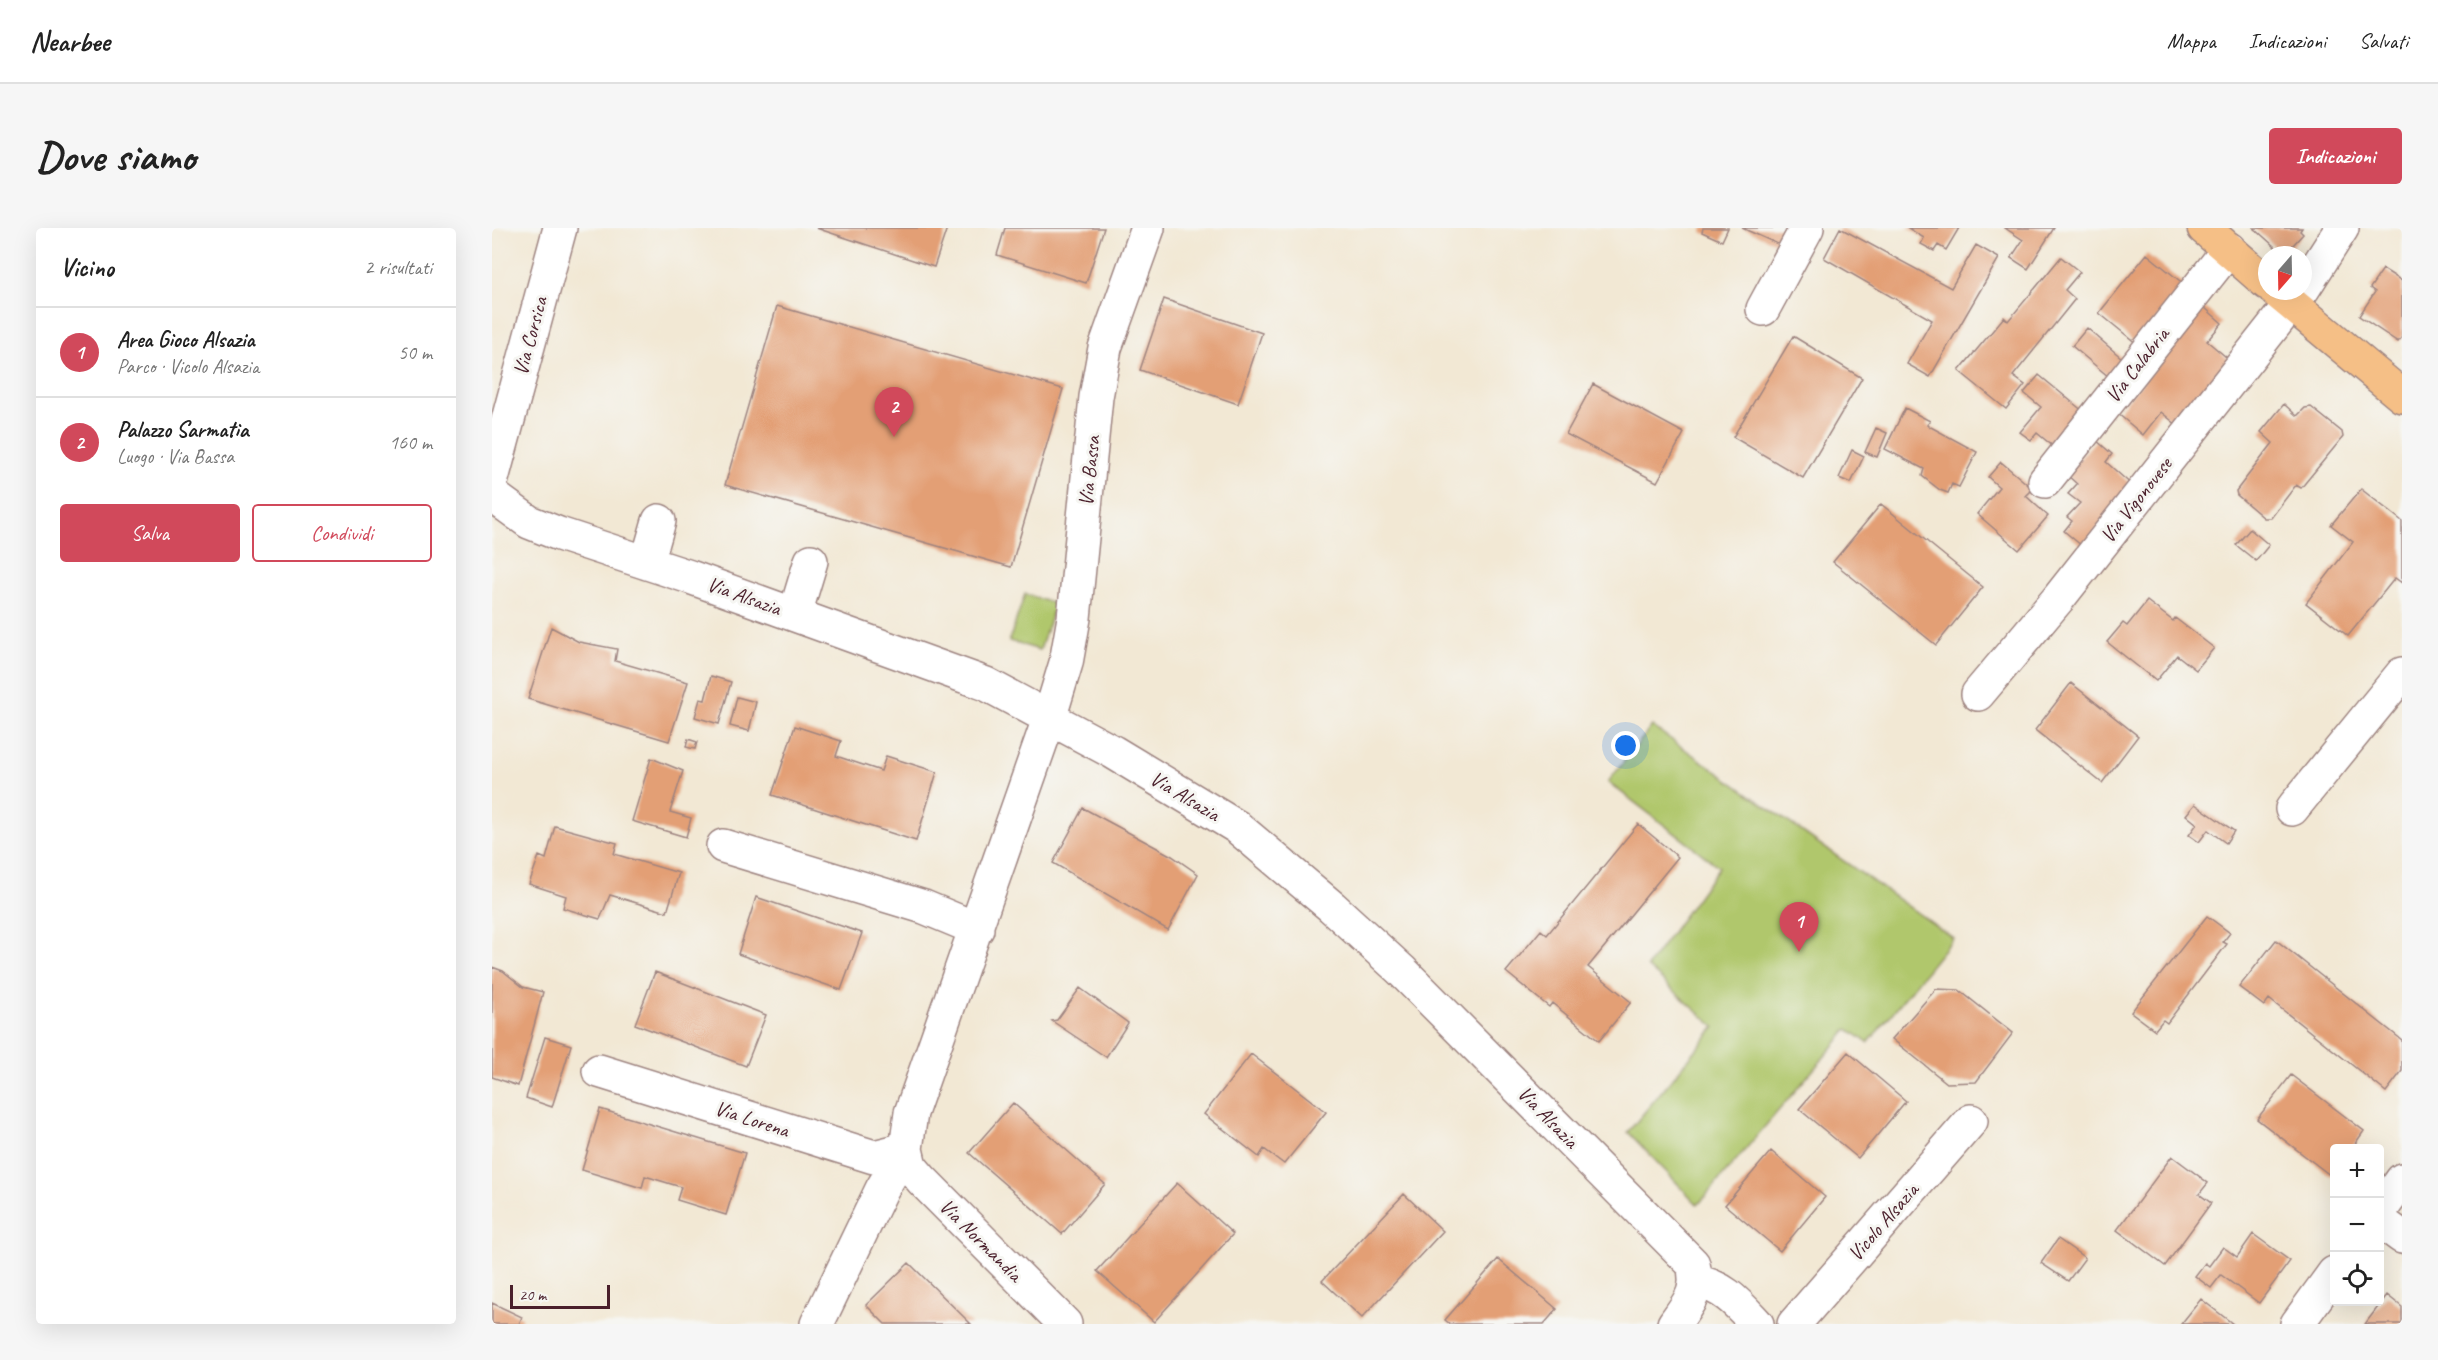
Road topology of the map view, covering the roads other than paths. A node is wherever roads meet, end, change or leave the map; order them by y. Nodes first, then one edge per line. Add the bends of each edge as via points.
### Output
1 (560, 228) edge
2 (1149, 228) edge
3 (1807, 228) edge
4 (2204, 228) edge
5 (2342, 228) edge
6 (2229, 249) junction
7 (2312, 268) edge
8 (2258, 275) edge
9 (2288, 300) edge
10 (2299, 300) edge
11 (1763, 309) dead end
12 (2402, 396) edge
13 (492, 479) edge
14 (2045, 481) dead end
15 (492, 495) edge
16 (659, 521) dead end
17 (811, 561) dead end
18 (647, 563) junction
19 (795, 614) junction
20 (2402, 674) edge
21 (1978, 694) dead end
22 (1049, 719) junction
23 (2292, 809) dead end
24 (723, 846) dead end
25 (977, 929) junction
26 (598, 1071) dead end
27 (1971, 1121) dead end
28 (906, 1149) junction
29 (2402, 1180) edge
30 (2384, 1204) edge
31 (2384, 1224) edge
32 (2402, 1237) edge
33 (2330, 1279) edge
34 (1697, 1282) junction
35 (817, 1324) edge
36 (1065, 1324) edge
37 (1674, 1324) edge
38 (1757, 1324) edge
39 (1794, 1324) edge
40 (2297, 1324) edge

1 - 13 street, Via Corsica
2 - 22 street, Via Bassa via 1106,348 1096,397 1074,618 1066,663
3 - 11 street
4 - 6 main road
5 - 7 street, Via Vigonovese
6 - 8 main road
6 - 14 street, Via Calabria
9 - 21 street, Via Vigonovese via 2058,599
10 - 12 main road
15 - 18 street, Via Alsazia via 529,522
16 - 18 street
17 - 19 street
18 - 19 street, Via Alsazia
19 - 22 street, Via Alsazia via 986,684
20 - 23 street
22 - 25 street
22 - 34 street, Via Alsazia via 1113,752 1237,827 1332,907 1525,1093 1693,1264
24 - 25 street via 924,907
25 - 28 street via 911,1113
26 - 28 street, Via Lorena via 874,1157
27 - 39 street, Vicolo Alsazia
28 - 35 street via 882,1189
28 - 36 street, Via Normandia via 910,1166 922,1180
29 - 30 street
31 - 32 street
33 - 40 street
34 - 37 street
34 - 38 street via 1723,1290

